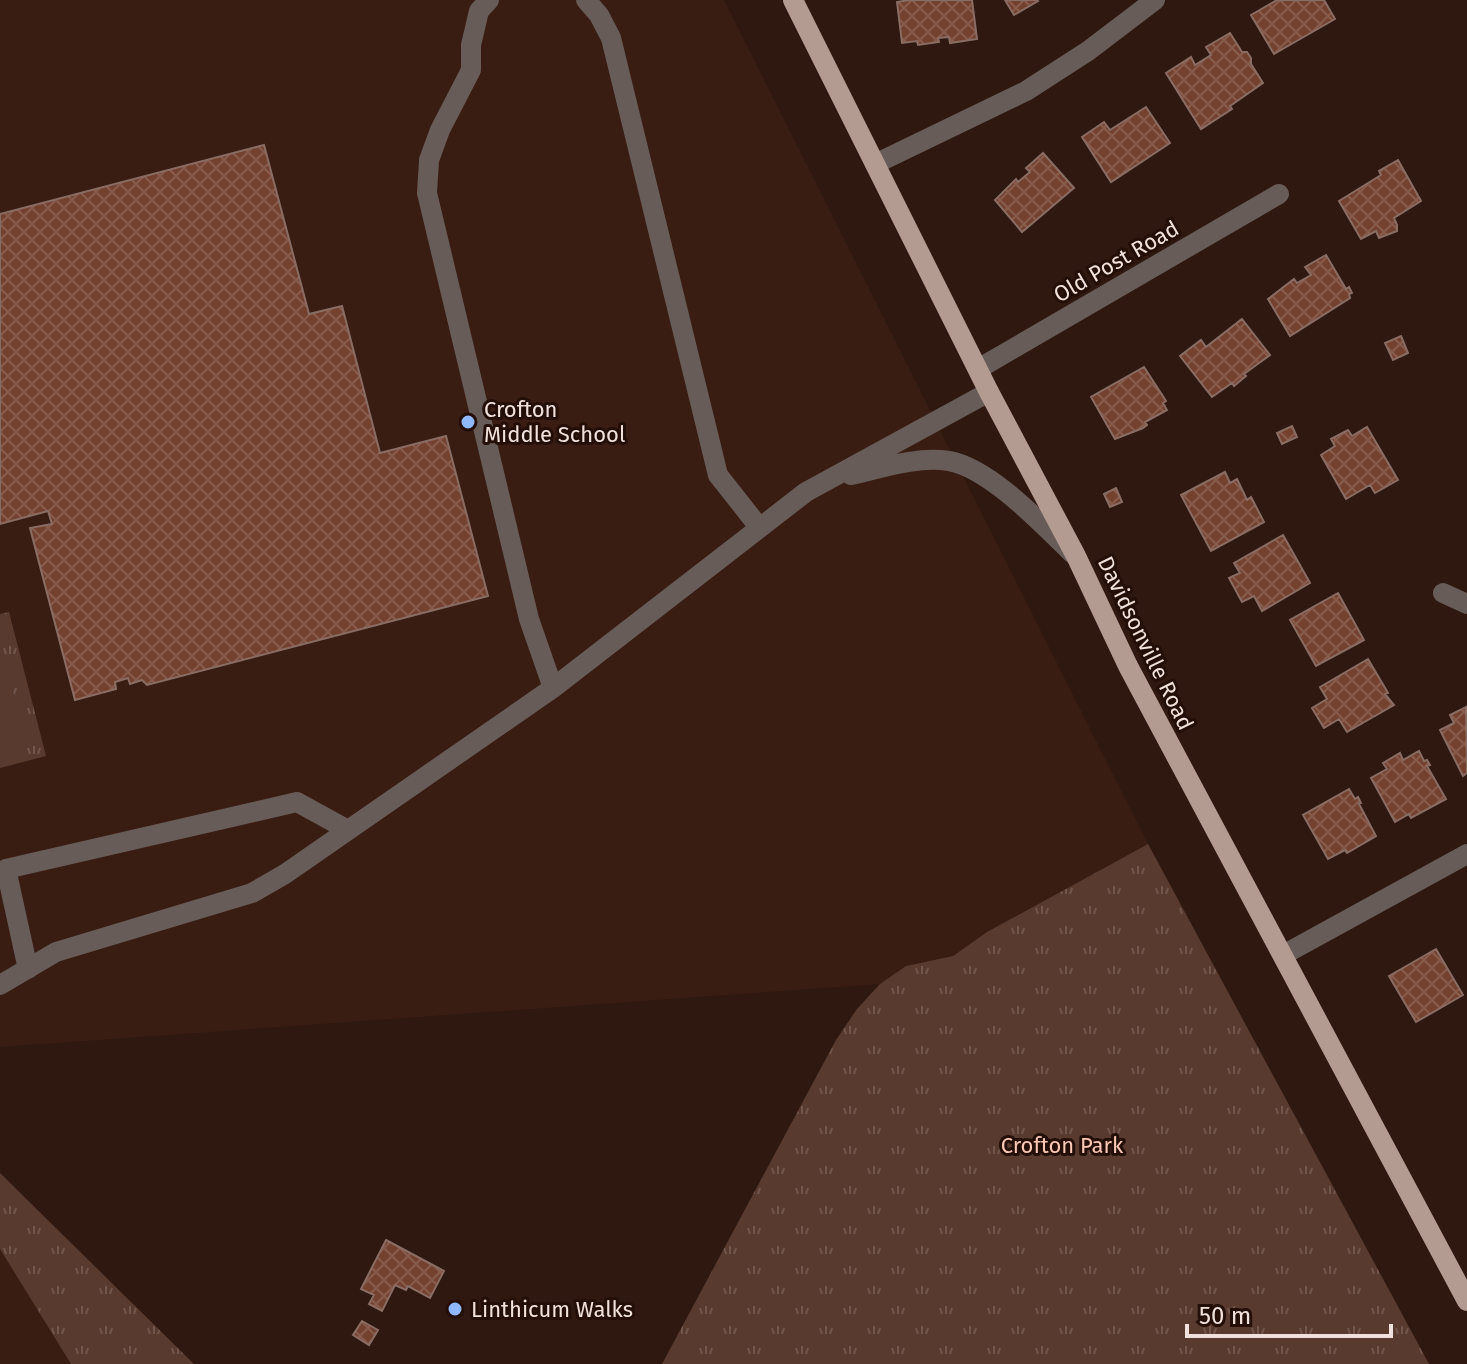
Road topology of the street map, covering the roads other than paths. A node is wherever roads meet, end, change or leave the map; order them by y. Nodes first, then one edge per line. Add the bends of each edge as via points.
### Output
1 (489, 0) edge
2 (586, 0) edge
3 (793, 0) edge
4 (1155, 0) edge
5 (875, 164) junction
6 (1279, 194) dead end
7 (978, 369) junction
8 (989, 392) junction
9 (828, 480) junction
10 (759, 527) junction
11 (1076, 556) junction
12 (1443, 593) dead end
13 (1467, 604) edge
14 (553, 688) junction
15 (348, 830) junction
16 (1467, 854) edge
17 (1283, 955) junction
18 (28, 969) junction
19 (0, 985) edge
20 (1460, 1271) edge
21 (1467, 1301) edge

1 - 14 street via 479,11 471,70 429,160 427,193 529,619
2 - 10 street via 611,38 718,475
3 - 5 main road, Davidsonville Road
4 - 5 street via 1026,91
5 - 7 main road, Davidsonville Road
6 - 7 street, Old Post Road
7 - 8 main road, Davidsonville Road
8 - 9 street
8 - 11 main road, Davidsonville Road
9 - 10 street
9 - 11 street via 908,462 951,461 1013,496
10 - 14 street
11 - 17 main road, Davidsonville Road via 1128,666
12 - 13 street
14 - 15 street
15 - 18 street via 252,893 56,952
15 - 18 street via 297,802 6,869
16 - 17 street
17 - 20 main road, Davidsonville Road
18 - 19 street
20 - 21 main road, Davidsonville Road

